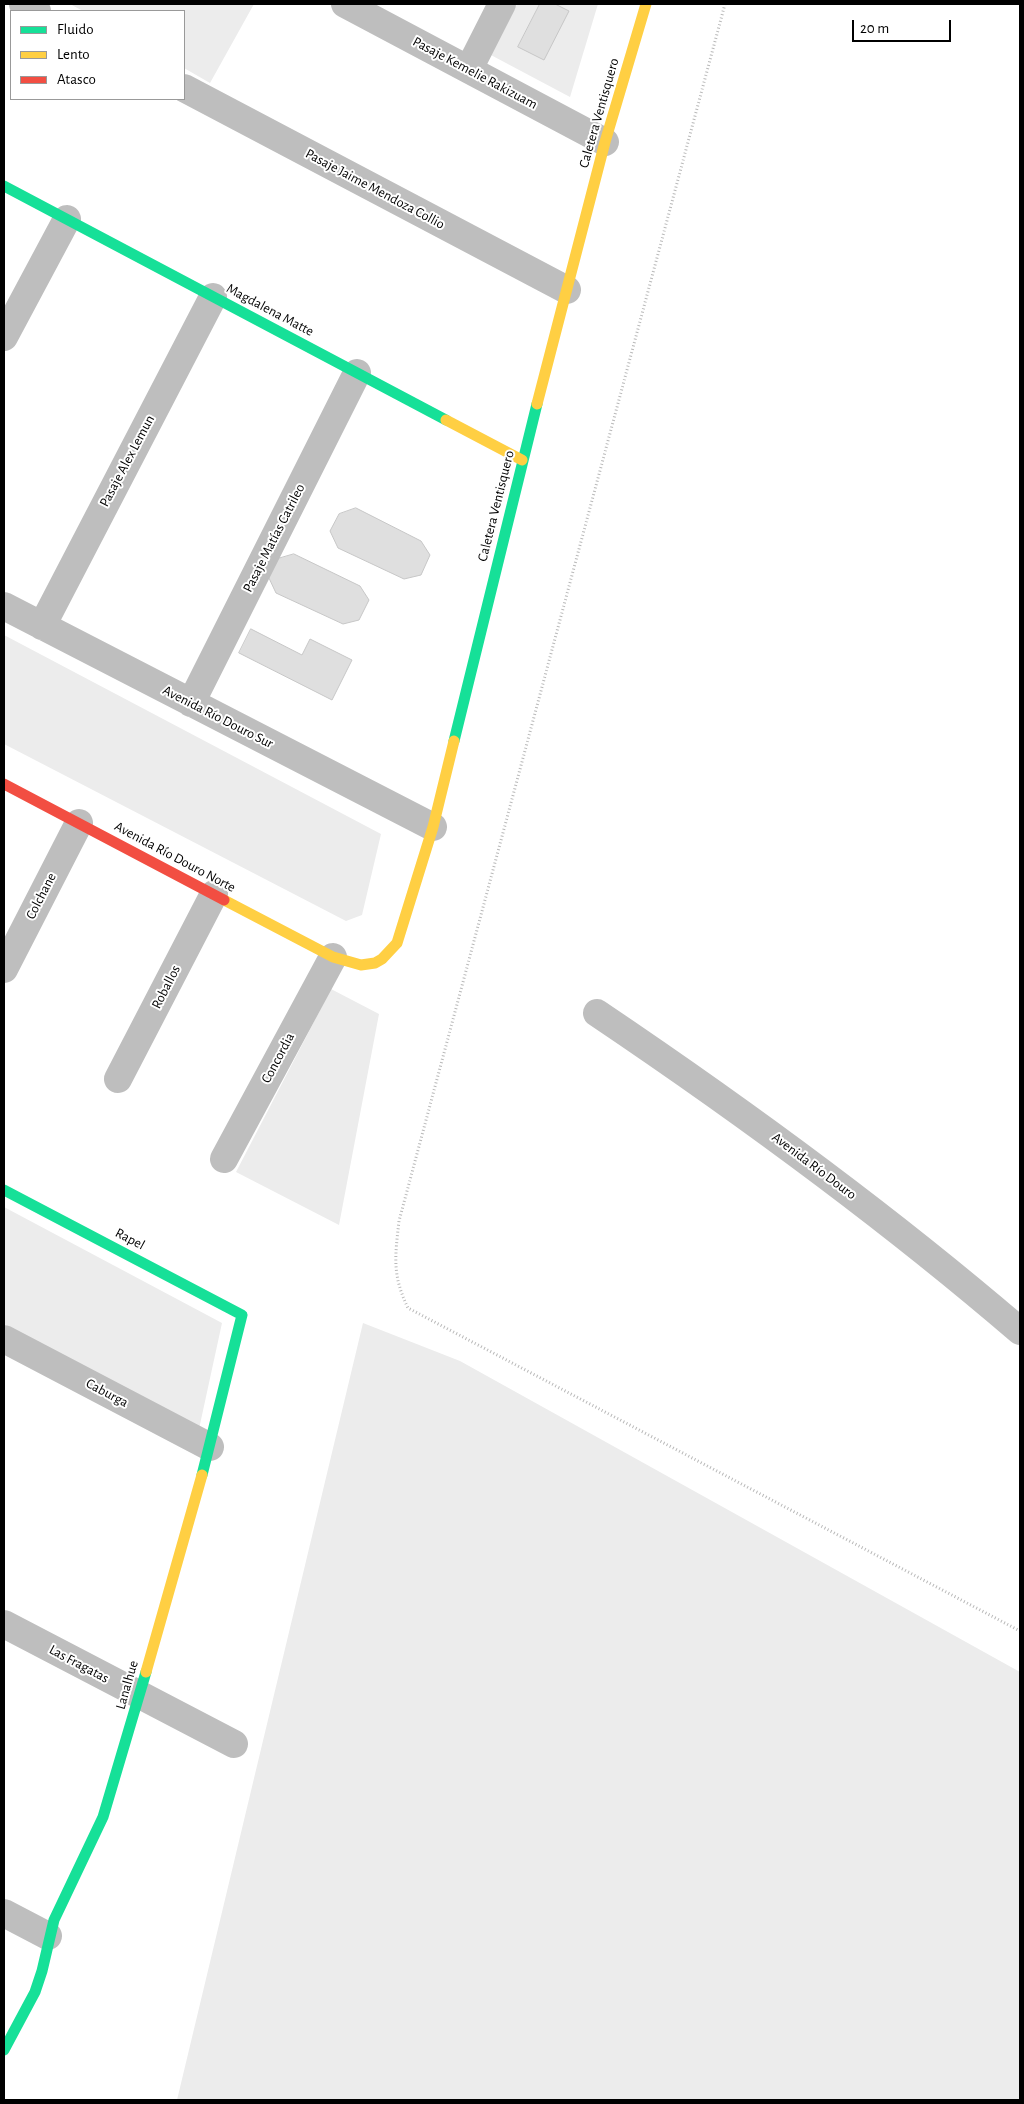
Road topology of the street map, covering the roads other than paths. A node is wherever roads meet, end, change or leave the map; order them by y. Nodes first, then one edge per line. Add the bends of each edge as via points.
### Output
1 (23, 4) edge
2 (345, 4) edge
3 (502, 4) edge
4 (646, 4) edge
5 (36, 10) edge
6 (469, 69) junction
7 (185, 89) edge
8 (605, 142) junction
9 (4, 186) edge
10 (67, 219) junction
11 (567, 290) junction
12 (213, 297) junction
13 (4, 337) edge
14 (357, 373) junction
15 (522, 460) junction
16 (4, 606) edge
17 (42, 626) junction
18 (191, 703) junction
19 (4, 784) edge
20 (79, 824) junction
21 (433, 827) junction
22 (214, 894) junction
23 (333, 957) junction
24 (4, 969) edge
25 (597, 1013) dead end
26 (118, 1079) dead end
27 (224, 1159) dead end
28 (4, 1190) edge
29 (242, 1315) joint
30 (1020, 1331) edge
31 (4, 1339) edge
32 (210, 1447) junction
33 (4, 1624) edge
34 (139, 1695) junction
35 (234, 1744) dead end
36 (4, 1913) edge
37 (48, 1936) junction
38 (4, 2050) edge

1 - 5 street
2 - 6 street, Pasaje Kemelie Rakizuam
3 - 6 street
4 - 8 street, Caletera Ventisquero
6 - 8 street, Pasaje Kemelie Rakizuam
7 - 11 street, Pasaje Jaime Mendoza Collio
8 - 11 street, Caletera Ventisquero
9 - 10 street, Magdalena Matte
10 - 12 street, Magdalena Matte
10 - 13 street
11 - 15 street, Caletera Ventisquero
12 - 14 street, Magdalena Matte
12 - 17 street, Pasaje Alex Lemun
14 - 15 street, Magdalena Matte
14 - 18 street, Pasaje Matías Catrileo
15 - 21 street, Caletera Ventisquero
16 - 17 street, Avenida Río Douro Sur
17 - 18 street, Avenida Río Douro Sur
18 - 21 street, Avenida Río Douro Sur
19 - 20 street, Avenida Río Douro Norte
20 - 22 street, Avenida Río Douro Norte
20 - 24 street, Colchane
21 - 23 street, Caletera Ventisquero via 397,943 384,959 370,966 354,965
22 - 23 street, Avenida Río Douro Norte
22 - 26 street, Roballos
23 - 27 street, Concordia
25 - 30 street, Avenida Río Douro via 691,1076 875,1211
28 - 29 street, Rapel
29 - 32 street, Lanalhue
31 - 32 street, Caburga
32 - 34 street, Lanalhue
33 - 34 street, Las Fragatas
34 - 35 street, Las Fragatas
34 - 37 street, Lanalhue via 101,1824
36 - 37 street
37 - 38 street, Lanalhue via 35,1990

